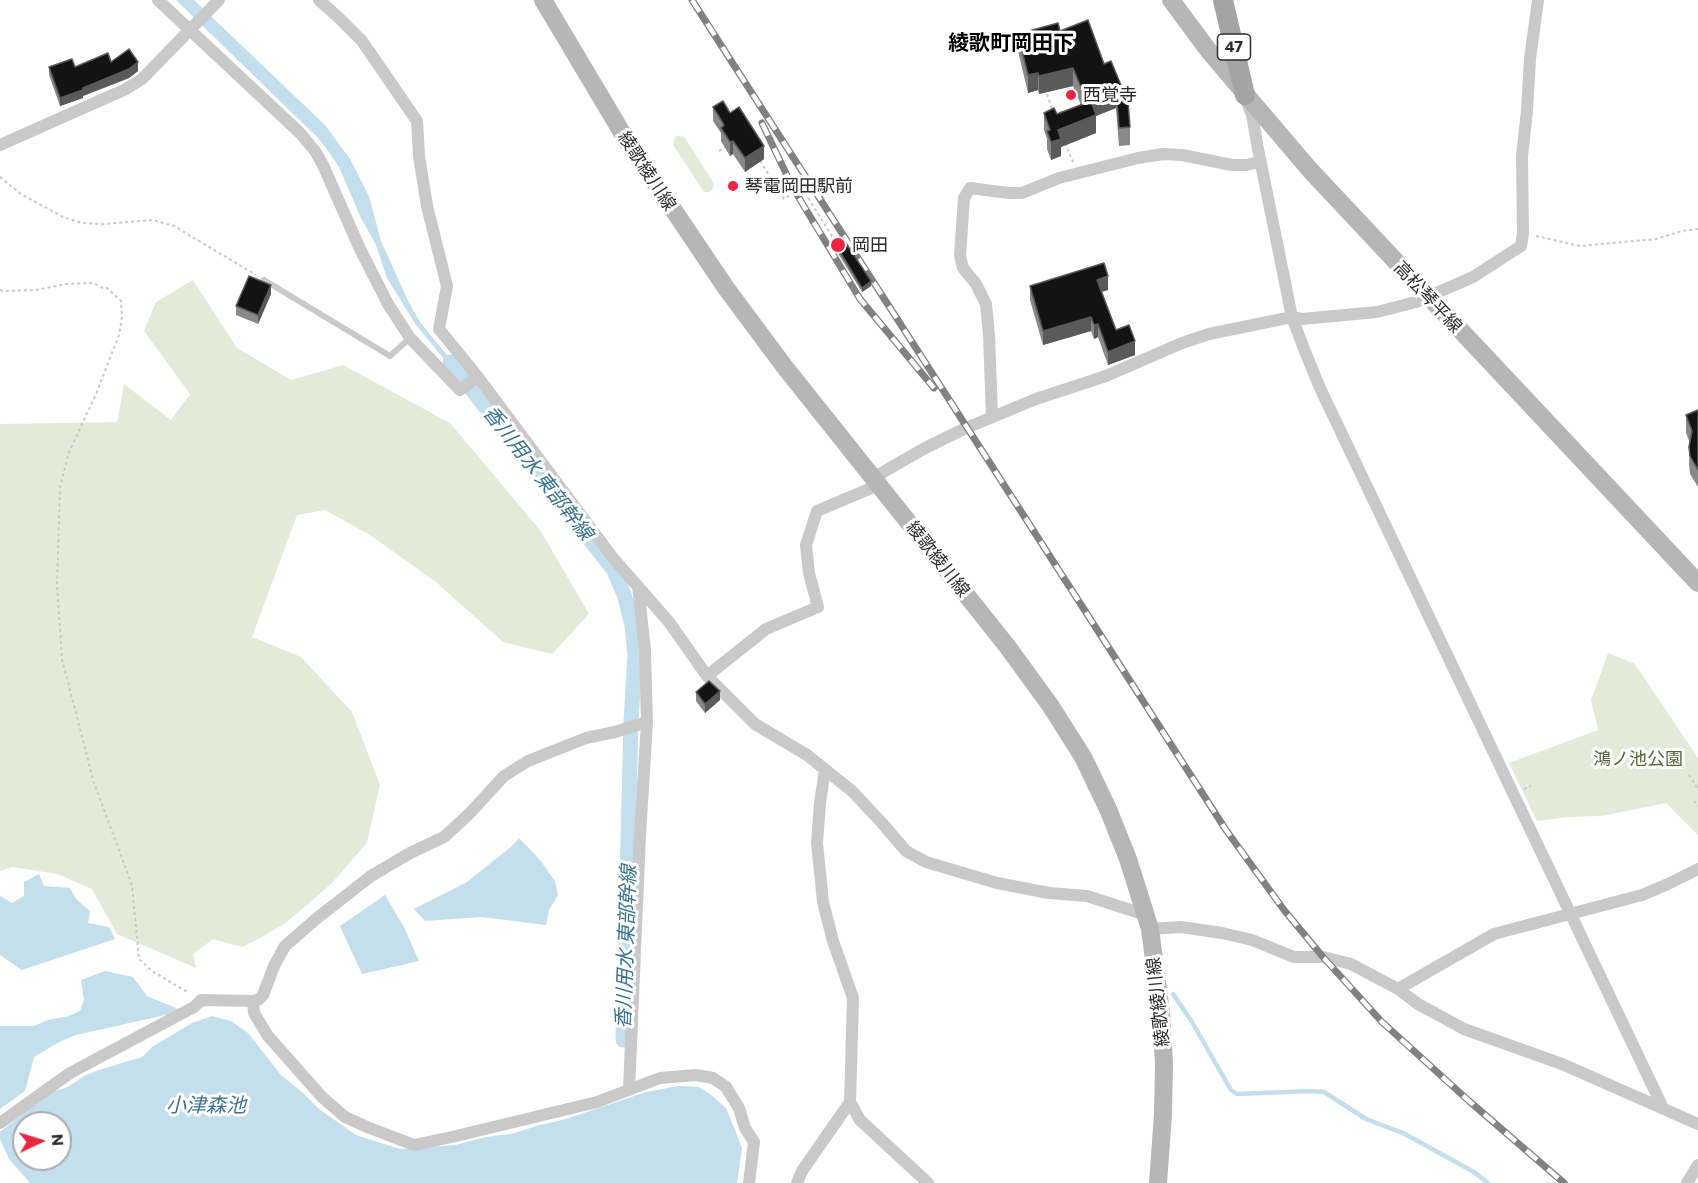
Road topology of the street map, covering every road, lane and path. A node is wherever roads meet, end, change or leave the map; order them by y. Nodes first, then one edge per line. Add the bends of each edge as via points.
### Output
1 (158, 0) edge
2 (319, 0) edge
3 (543, 0) edge
4 (1171, 0) edge
5 (1223, 0) edge
6 (1538, 0) edge
7 (215, 5) edge
8 (193, 28) junction
9 (1047, 94) dead end
10 (1245, 95) junction
11 (1063, 111) edge
12 (1062, 134) edge
13 (0, 145) edge
14 (727, 146) edge
15 (719, 151) dead end
16 (755, 153) edge
17 (1260, 162) junction
18 (1077, 174) junction
19 (0, 177) edge
20 (1698, 229) edge
21 (1523, 233) junction
22 (838, 245) edge
23 (264, 280) joint
24 (0, 290) edge
25 (1428, 296) junction
26 (1292, 317) junction
27 (410, 338) junction
28 (471, 382) junction
29 (992, 417) junction
30 (875, 480) junction
31 (1698, 583) edge
32 (638, 586) junction
33 (707, 676) junction
34 (647, 722) junction
35 (825, 770) junction
36 (1689, 775) dead end
37 (1698, 789) edge
38 (1694, 801) dead end
39 (1698, 806) edge
40 (1698, 869) edge
41 (1570, 913) junction
42 (1148, 922) junction
43 (1398, 989) junction
44 (201, 1000) junction
45 (253, 1001) junction
46 (629, 1090) junction
47 (850, 1102) junction
48 (1662, 1108) junction
49 (0, 1123) edge
50 (1698, 1124) edge
51 (1698, 1165) edge
52 (749, 1183) edge
53 (796, 1183) edge
54 (928, 1183) edge
55 (1158, 1183) edge
56 (1687, 1183) edge

1 - 8 street
2 - 28 street via 362,41 417,121 427,206 447,286 439,329
3 - 30 main road, 綾歌綾川線 via 627,141 695,244 784,366
4 - 10 main road, 高松琴平線
5 - 10 main road, 47
6 - 21 street via 1522,156
7 - 8 street
8 - 13 street via 142,79 126,89
8 - 27 street via 315,151 360,249
9 - 11 path via 1054,114
10 - 17 street
10 - 25 main road, 高松琴平線
12 - 18 path
14 - 15 path
16 - 22 path via 784,199 802,188
17 - 18 street via 1232,165 1163,154
17 - 26 street
18 - 29 street via 1022,193 970,188 964,198 960,256 963,268 986,304
19 - 23 path via 21,194 82,223 153,220 174,226
20 - 21 path via 1656,239 1580,246
21 - 25 street via 1521,246 1473,277
23 - 27 lane via 390,356
24 - 44 path via 93,284 107,288 121,301 120,334 69,452 60,487 57,586 62,659 94,783 132,885 139,959
25 - 26 street via 1377,312
25 - 31 main road, 高松琴平線
26 - 29 street via 1209,334
26 - 41 street via 1320,387
27 - 28 street via 460,390
28 - 32 street
29 - 30 street via 925,448
30 - 33 street via 870,489 817,511 806,545 818,607 766,629
30 - 42 main road, 綾歌綾川線 via 1007,646 1083,757 1128,859
32 - 33 street
32 - 34 street
33 - 35 street via 755,723
34 - 45 street via 586,738 528,761 504,776 444,837 371,876 285,946 262,996
34 - 46 street
35 - 42 street via 852,791 906,851 926,862 997,883 1088,896
35 - 47 street via 817,843 822,902 853,998
36 - 37 path
38 - 39 path
40 - 41 street via 1642,895
41 - 43 street via 1494,934
41 - 48 street
42 - 43 street via 1252,940 1294,957 1323,957 1352,964
42 - 55 main road, 綾歌綾川線 via 1164,1064
43 - 48 street via 1464,1029 1562,1064
44 - 45 street
44 - 49 street via 70,1073
45 - 46 street via 254,1013 268,1036 322,1097 345,1117 414,1145 597,1102
46 - 52 street via 660,1078 696,1075 713,1078 726,1087 754,1142
47 - 53 street
47 - 54 street via 860,1120
48 - 50 street
51 - 56 street

